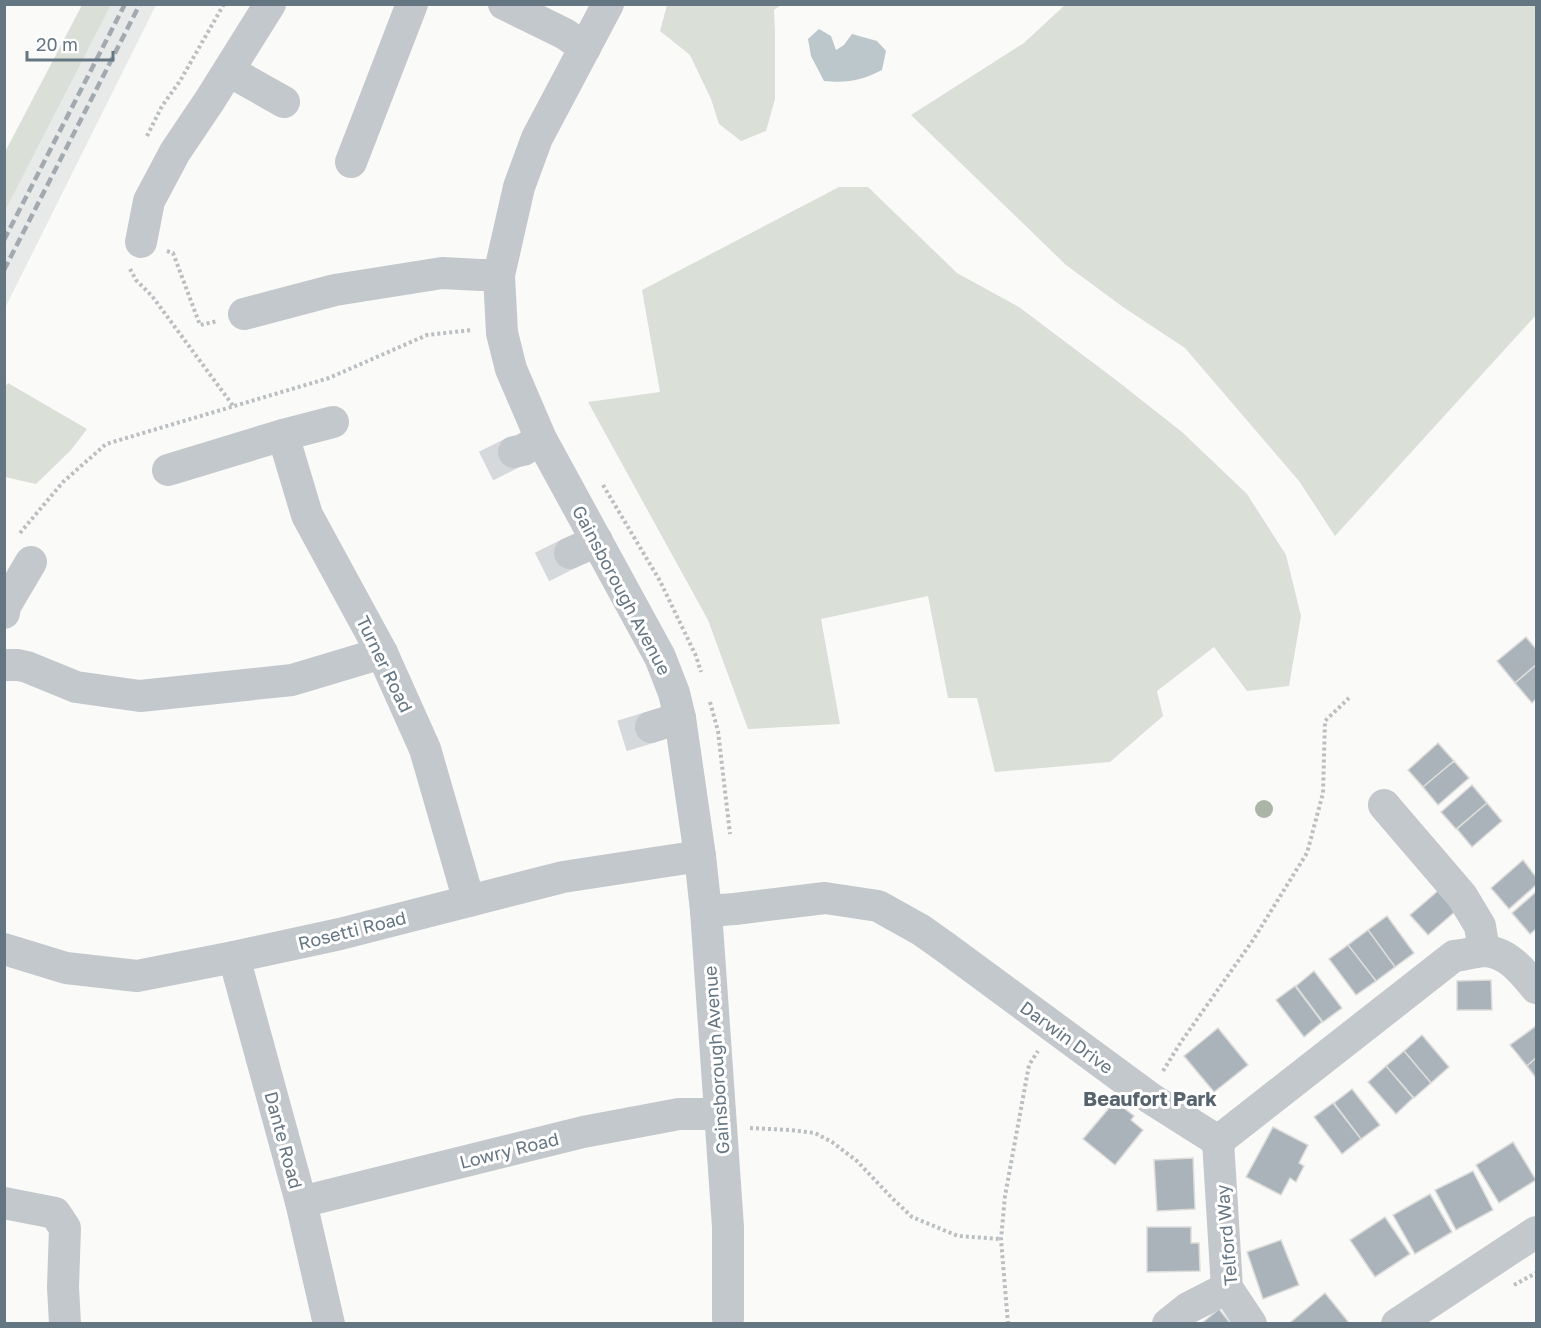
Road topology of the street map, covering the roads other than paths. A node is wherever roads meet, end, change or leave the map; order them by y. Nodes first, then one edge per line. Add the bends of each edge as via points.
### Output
1 (270, 4) edge
2 (412, 4) edge
3 (504, 4) edge
4 (604, 12) edge
5 (585, 48) junction
6 (228, 71) junction
7 (284, 102) dead end
8 (351, 162) dead end
9 (141, 242) road end
10 (499, 275) junction
11 (244, 314) road end
12 (333, 422) dead end
13 (283, 435) junction
14 (168, 470) dead end
15 (23, 551) road end
16 (4, 613) edge
17 (382, 652) junction
18 (5, 664) edge
19 (1384, 805) dead end
20 (700, 856) junction
21 (469, 901) junction
22 (706, 911) junction
23 (4, 949) edge
24 (1484, 951) junction
25 (234, 957) junction
26 (1536, 988) edge
27 (733, 1121) junction
28 (1218, 1141) junction
29 (301, 1202) junction
30 (4, 1203) edge
31 (1536, 1232) edge
32 (1227, 1288) junction
33 (728, 1318) dead end
34 (65, 1323) edge
35 (329, 1323) edge
36 (1168, 1323) edge
37 (1251, 1323) edge
38 (1397, 1323) edge

1 - 6 street
2 - 8 street
3 - 5 street
4 - 5 street, Gainsborough Avenue
5 - 10 street, Gainsborough Avenue via 533,148 519,187
6 - 7 street
6 - 9 street via 175,152 149,201
10 - 11 street via 442,273 335,290
10 - 20 street, Gainsborough Avenue via 502,333 528,446 584,547 660,657 674,693 665,722
12 - 13 street
13 - 14 street
13 - 17 street, Turner Road via 307,515
15 - 16 street
17 - 18 street via 292,680 140,696 76,687 18,664
17 - 21 street, Turner Road via 425,749
19 - 24 street via 1462,896 1480,926
20 - 21 street, Rosetti Road via 562,877
20 - 22 street, Gainsborough Avenue
21 - 25 street, Rosetti Road
22 - 27 street, Gainsborough Avenue
22 - 28 street, Darwin Drive via 825,898 878,906 937,941 1053,1028
23 - 25 street, Rosetti Road via 66,968 137,976
24 - 26 street via 1499,954 1518,966
24 - 28 street via 1454,956
25 - 29 street, Dante Road
27 - 29 street, Lowry Road via 679,1114 583,1132
27 - 33 street, Gainsborough Avenue
28 - 32 street, Telford Way
29 - 35 street, Dante Road
30 - 34 street via 55,1213 65,1228
31 - 38 street
32 - 36 street
32 - 37 street, Telford Way

